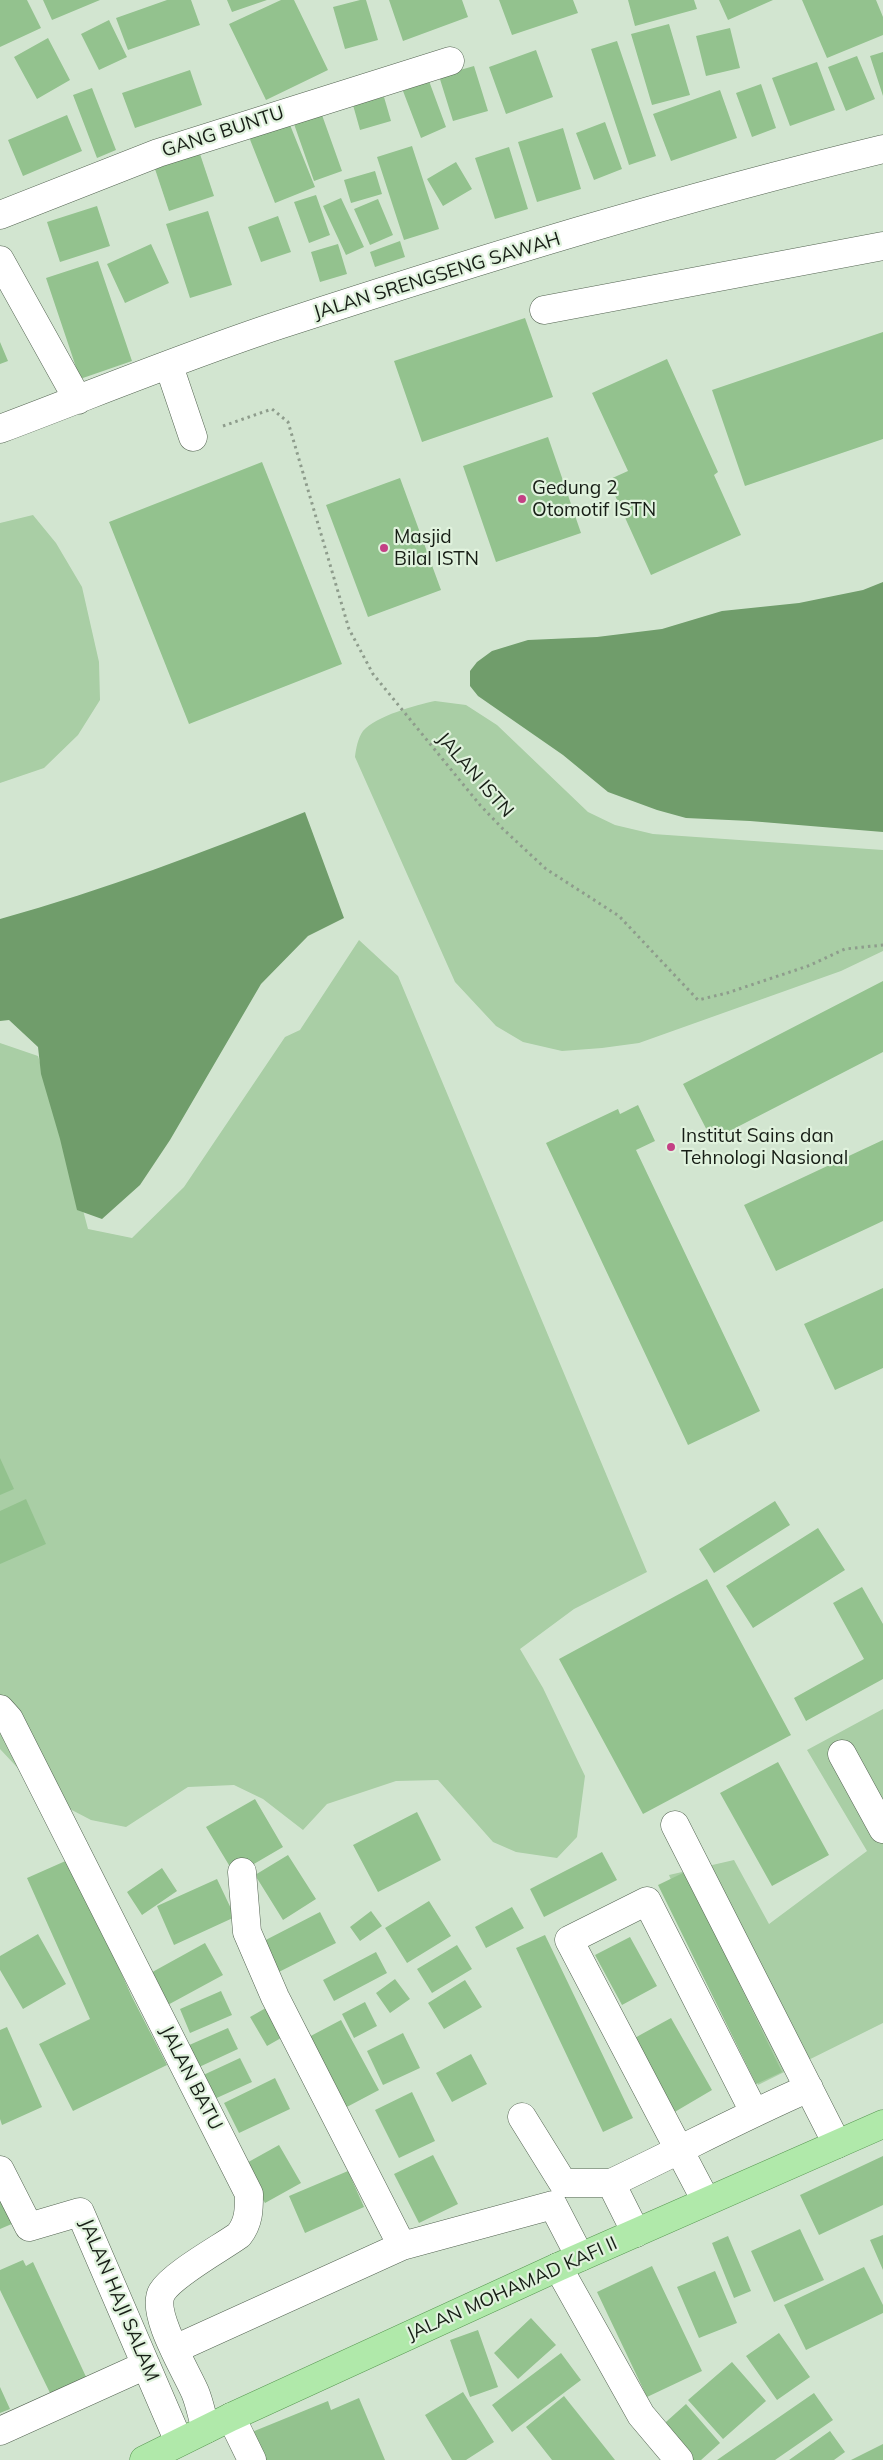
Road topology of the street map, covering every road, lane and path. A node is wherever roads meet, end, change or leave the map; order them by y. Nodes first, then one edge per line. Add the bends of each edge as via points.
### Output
1 (450, 61) dead end
2 (883, 149) edge
3 (0, 215) edge
4 (883, 246) edge
5 (0, 260) edge
6 (544, 310) dead end
7 (168, 366) junction
8 (78, 400) junction
9 (0, 429) edge
10 (193, 437) joint
11 (883, 944) edge
12 (0, 1710) edge
13 (842, 1754) dead end
14 (675, 1825) dead end
15 (883, 1829) edge
16 (242, 1872) dead end
17 (812, 2094) junction
18 (754, 2112) junction
19 (522, 2117) dead end
20 (883, 2124) edge
21 (833, 2136) junction
22 (684, 2156) junction
23 (0, 2170) edge
24 (614, 2188) junction
25 (558, 2194) junction
26 (703, 2196) junction
27 (634, 2228) junction
28 (402, 2246) junction
29 (571, 2257) junction
30 (175, 2349) junction
31 (151, 2375) junction
32 (231, 2417) junction
33 (206, 2429) junction
34 (0, 2431) edge
35 (179, 2442) junction
36 (144, 2460) edge
37 (252, 2460) edge
38 (678, 2460) edge

1 - 3 street, GANG BUNTU via 158,152
2 - 7 street, JALAN SRENGSENG SAWAH via 771,176 531,246 277,326
4 - 6 street
5 - 8 street
7 - 8 street, JALAN SRENGSENG SAWAH
7 - 10 street
8 - 9 street, JALAN SRENGSENG SAWAH
10 - 11 path, JALAN ISTN via 272,409 282,415 288,422 349,629 374,674 503,829 546,869 619,916 698,1000 808,966 845,949
12 - 30 street, JALAN BATU via 9,1719 250,2194 246,2226 239,2235 172,2281 162,2293 159,2302 162,2318
13 - 15 street
14 - 17 street
16 - 28 street via 246,1932 275,1996
17 - 18 street
17 - 21 street
18 - 22 street
18 - 22 street via 647,1901 569,1940
19 - 25 street
20 - 21 main road, JALAN MOHAMAD KAFI II
21 - 26 main road, JALAN MOHAMAD KAFI II
22 - 24 street
22 - 26 street
23 - 31 street, JALAN HAJI SALAM via 29,2227 80,2212
24 - 25 street
24 - 27 street
25 - 28 street
25 - 29 street
26 - 27 main road, JALAN MOHAMAD KAFI II
27 - 29 main road, JALAN MOHAMAD KAFI II
28 - 30 street
29 - 32 main road, JALAN MOHAMAD KAFI II
29 - 38 street via 641,2416
30 - 33 street, JALAN BATU via 196,2393
31 - 34 street
31 - 35 street, JALAN HAJI SALAM
32 - 33 main road, JALAN MOHAMAD KAFI II
32 - 37 street
33 - 35 main road, JALAN MOHAMAD KAFI II
35 - 36 main road, JALAN MOHAMAD KAFI II

